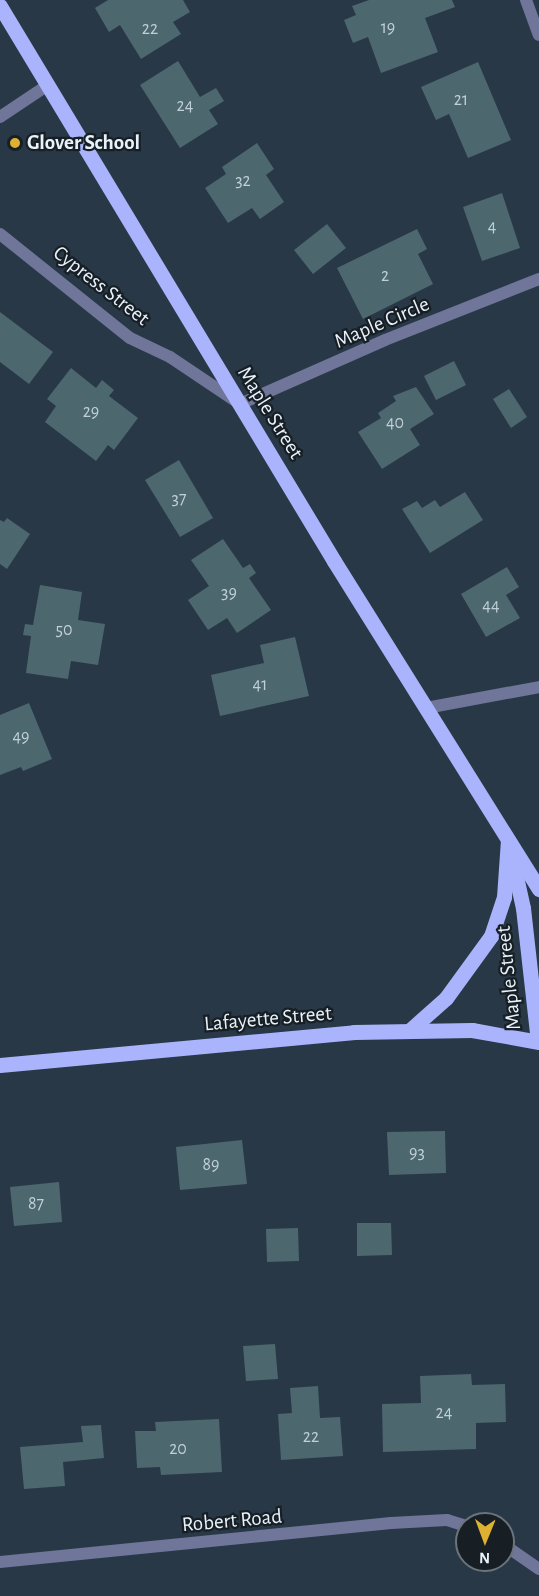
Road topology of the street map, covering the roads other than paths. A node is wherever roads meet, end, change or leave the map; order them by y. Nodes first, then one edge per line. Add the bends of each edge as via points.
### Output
1 (526, 0) edge
2 (0, 6) edge
3 (539, 35) edge
4 (48, 85) junction
5 (0, 117) edge
6 (0, 234) edge
7 (539, 279) edge
8 (240, 404) junction
9 (539, 687) edge
10 (426, 708) junction
11 (508, 840) junction
12 (539, 889) edge
13 (410, 1030) junction
14 (538, 1041) edge
15 (0, 1065) edge
16 (455, 1522) edge
17 (515, 1552) edge
18 (0, 1562) edge
19 (539, 1569) edge

1 - 3 street
2 - 4 main road, Maple Street
4 - 5 street
4 - 8 main road, Maple Street
6 - 8 street, Cypress Street via 130,338 170,357
7 - 8 street, Maple Circle via 385,340
8 - 10 main road, Maple Street
9 - 10 street
10 - 11 main road, Maple Street
11 - 12 main road, Maple Street
11 - 13 main road via 504,897 491,936 446,998
11 - 14 main road, Maple Street via 523,908
13 - 14 main road, Lafayette Street via 472,1030
13 - 15 main road, Lafayette Street
16 - 18 street, Robert Road via 391,1523
17 - 19 street

